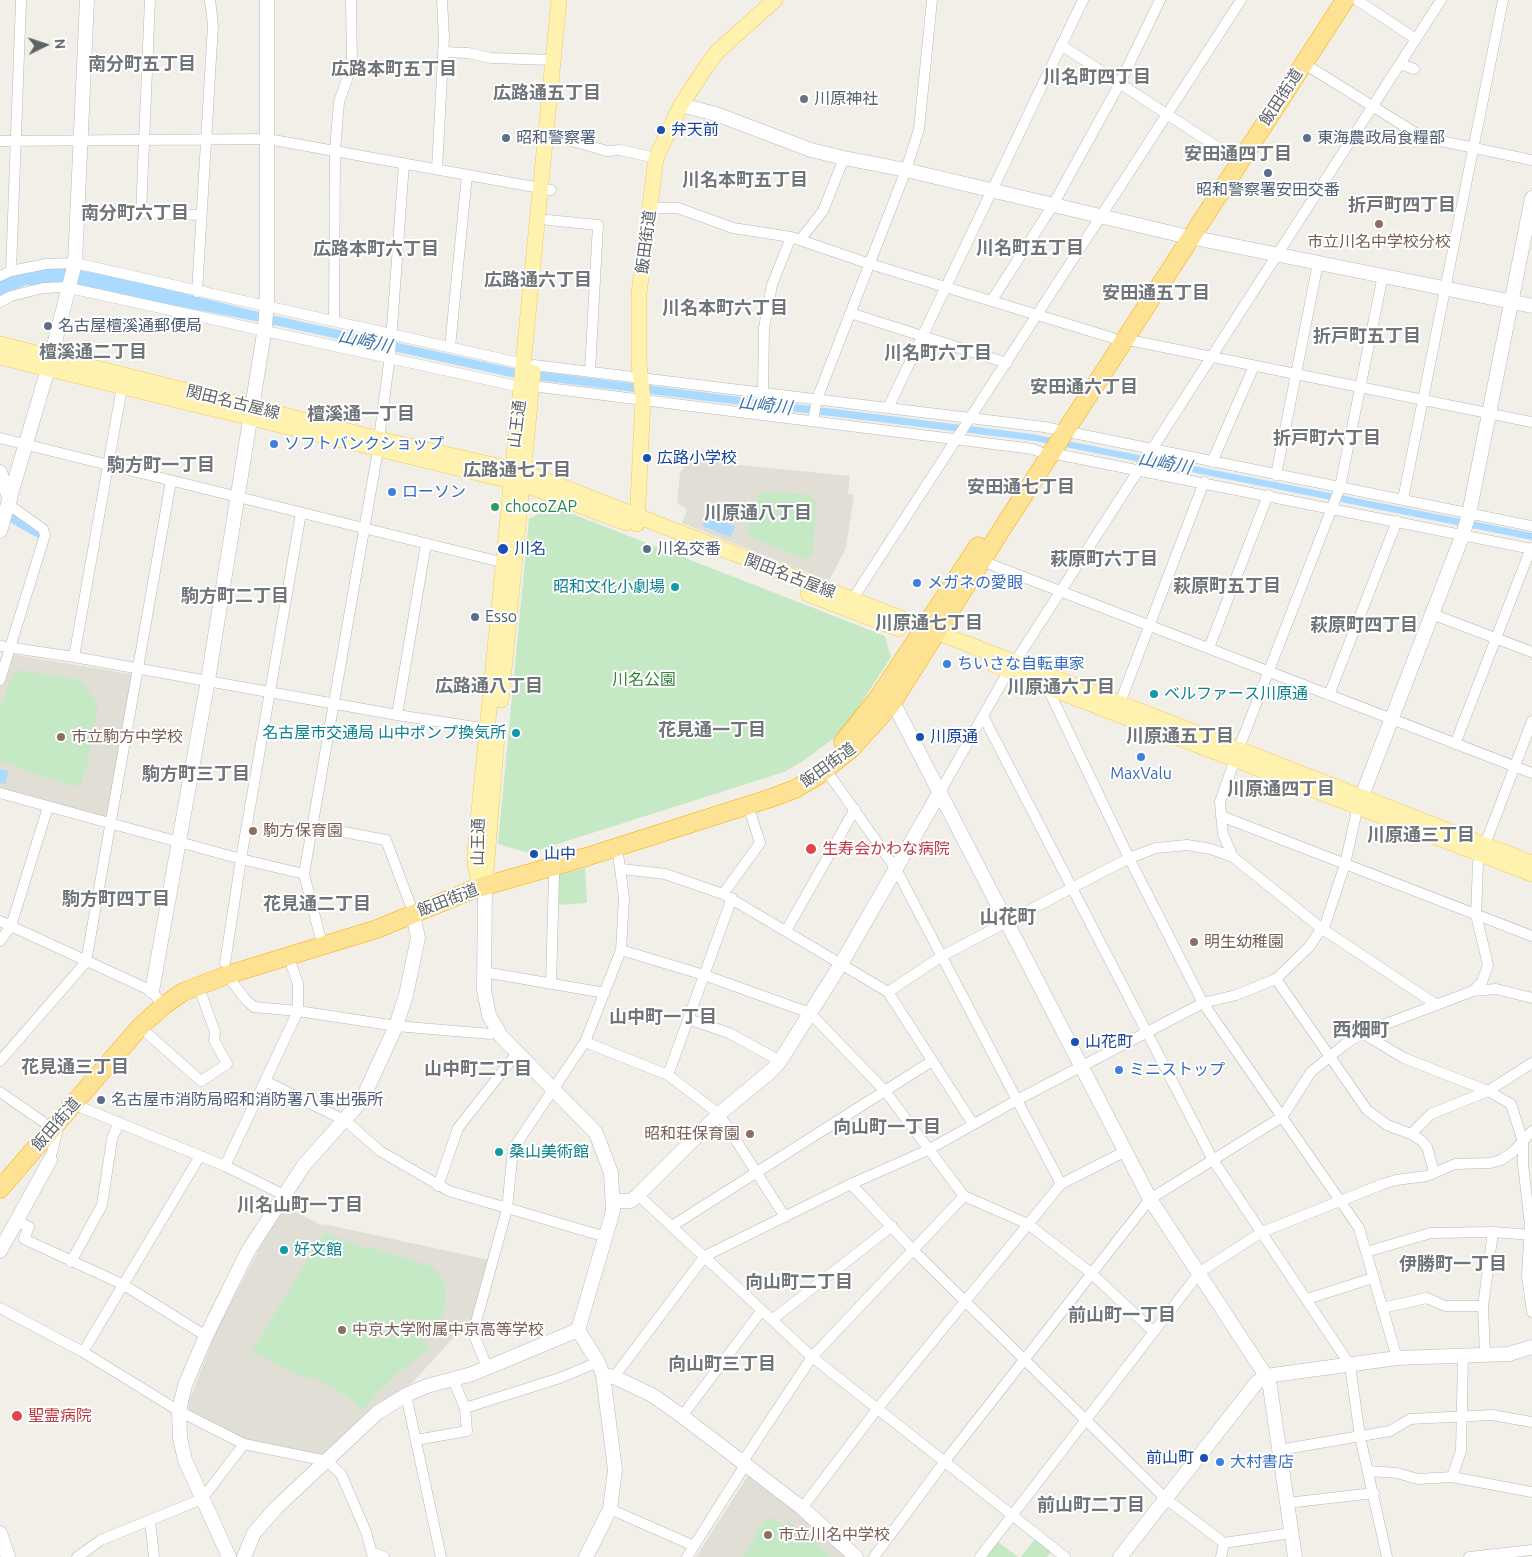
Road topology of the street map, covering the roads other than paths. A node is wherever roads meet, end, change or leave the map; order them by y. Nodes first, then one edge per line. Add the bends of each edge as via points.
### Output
1 (21, 0) edge
2 (87, 0) edge
3 (150, 0) edge
4 (210, 0) edge
5 (267, 0) edge
6 (351, 0) edge
7 (442, 0) edge
8 (559, 0) edge
9 (568, 0) edge
10 (775, 0) edge
11 (932, 0) edge
12 (1082, 0) edge
13 (1160, 0) edge
14 (1241, 0) edge
15 (1332, 0) edge
16 (1344, 0) edge
17 (1357, 0) edge
18 (1441, 0) edge
19 (1502, 0) edge
20 (1416, 39) junction
21 (1061, 45) junction
22 (443, 52) junction
23 (553, 60) junction
24 (1303, 63) junction
25 (1400, 64) junction
26 (1414, 69) dead end
27 (1120, 84) junction
28 (680, 105) junction
29 (1372, 106) junction
30 (1165, 114) junction
31 (555, 136) junction
32 (206, 138) junction
33 (144, 139) junction
34 (268, 139) junction
35 (80, 140) junction
36 (0, 141) edge
37 (16, 141) junction
38 (1473, 148) junction
39 (335, 150) junction
40 (1231, 156) junction
41 (656, 158) junction
42 (844, 158) junction
43 (1532, 160) edge
44 (404, 163) junction
45 (436, 169) junction
46 (906, 170) junction
47 (468, 175) junction
48 (546, 189) junction
49 (991, 191) junction
50 (1532, 198) edge
51 (1053, 205) junction
52 (650, 208) junction
53 (77, 210) junction
54 (141, 214) junction
55 (202, 215) junction
56 (1100, 216) junction
57 (548, 220) junction
58 (1186, 236) junction
59 (795, 239) junction
60 (1277, 254) junction
61 (1318, 263) junction
62 (870, 264) junction
63 (74, 265) junction
64 (11, 271) junction
65 (1383, 275) junction
66 (0, 276) edge
67 (69, 287) junction
68 (945, 287) junction
69 (1445, 288) junction
70 (197, 292) junction
71 (992, 300) junction
72 (1511, 301) junction
73 (0, 302) edge
74 (267, 306) junction
75 (1532, 306) edge
76 (850, 313) junction
77 (1036, 315) junction
78 (334, 321) junction
79 (265, 329) junction
80 (391, 334) junction
81 (922, 335) junction
82 (1119, 339) junction
83 (0, 344) edge
84 (450, 346) junction
85 (390, 356) junction
86 (0, 357) edge
87 (1211, 358) junction
88 (50, 363) junction
89 (1007, 363) junction
90 (529, 365) junction
91 (1254, 366) junction
92 (590, 371) junction
93 (1297, 374) junction
94 (641, 379) junction
95 (527, 386) junction
96 (122, 387) junction
97 (1360, 387) junction
98 (763, 392) junction
99 (643, 399) junction
100 (817, 399) junction
101 (1423, 400) junction
102 (888, 408) junction
103 (251, 413) junction
104 (1489, 414) junction
105 (971, 419) junction
106 (813, 421) junction
107 (1532, 422) edge
108 (1059, 431) junction
109 (0, 438) edge
110 (958, 439) junction
111 (25, 444) junction
112 (379, 444) junction
113 (1047, 450) junction
114 (1152, 450) junction
115 (1212, 462) junction
116 (108, 465) junction
117 (1139, 469) junction
118 (0, 472) edge
119 (1276, 475) junction
120 (518, 476) junction
121 (171, 481) junction
122 (1204, 482) junction
123 (1339, 488) junction
124 (1268, 495) junction
125 (237, 498) junction
126 (1403, 500) junction
127 (1333, 507) junction
128 (6, 509) edge
129 (301, 513) junction
130 (1469, 514) junction
131 (637, 521) junction
132 (1397, 521) junction
133 (1532, 526) edge
134 (364, 528) junction
135 (0, 531) edge
136 (1463, 534) junction
137 (426, 544) junction
138 (1531, 549) edge
139 (982, 561) junction
140 (505, 563) junction
141 (1060, 592) junction
142 (852, 600) junction
143 (1432, 614) junction
144 (1148, 626) junction
145 (927, 634) junction
146 (1495, 637) junction
147 (6, 648) edge
148 (1209, 648) junction
149 (1532, 652) edge
150 (74, 656) junction
151 (1012, 666) junction
152 (138, 668) junction
153 (1269, 672) junction
154 (0, 680) edge
155 (208, 680) junction
156 (1047, 687) junction
157 (270, 692) junction
158 (1329, 695) junction
159 (884, 702) junction
160 (333, 703) junction
161 (1118, 708) junction
162 (397, 715) junction
163 (983, 716) junction
164 (1392, 719) junction
165 (1532, 721) edge
166 (488, 729) junction
167 (1455, 744) junction
168 (1237, 754) junction
169 (1514, 767) junction
170 (826, 770) junction
171 (1532, 774) edge
172 (940, 792) junction
173 (0, 793) edge
174 (1360, 801) junction
175 (748, 805) junction
176 (48, 807) junction
177 (855, 809) junction
178 (1221, 816) junction
179 (112, 824) junction
180 (312, 826) junction
181 (177, 842) junction
182 (617, 846) junction
183 (1483, 850) junction
184 (1233, 857) junction
185 (1129, 858) junction
186 (240, 859) junction
187 (1532, 863) edge
188 (1345, 864) junction
189 (553, 867) junction
190 (622, 869) junction
191 (896, 869) junction
192 (304, 874) junction
193 (1532, 874) edge
194 (483, 879) junction
195 (1073, 888) junction
196 (728, 896) junction
197 (412, 909) junction
198 (1476, 915) junction
199 (0, 921) edge
200 (1008, 923) junction
201 (11, 926) junction
202 (1321, 928) junction
203 (786, 931) junction
204 (320, 936) junction
205 (1532, 936) edge
206 (0, 941) edge
207 (621, 950) junction
208 (288, 956) junction
209 (942, 956) junction
210 (86, 962) junction
211 (841, 964) junction
212 (226, 969) junction
213 (484, 972) junction
214 (704, 975) junction
215 (1276, 979) junction
216 (551, 984) junction
217 (198, 985) junction
218 (1473, 991) junction
219 (888, 992) junction
220 (605, 993) junction
221 (1532, 998) edge
222 (158, 999) junction
223 (1203, 1003) junction
224 (1437, 1004) junction
225 (298, 1010) junction
226 (810, 1013) junction
227 (688, 1019) junction
228 (396, 1026) junction
229 (140, 1027) junction
230 (496, 1030) junction
231 (1148, 1032) junction
232 (1362, 1033) junction
233 (585, 1042) junction
234 (517, 1053) junction
235 (1330, 1057) junction
236 (0, 1061) edge
237 (780, 1061) junction
238 (932, 1061) junction
239 (1532, 1063) edge
240 (1082, 1067) junction
241 (668, 1075) junction
242 (265, 1081) junction
243 (554, 1088) junction
244 (885, 1091) junction
245 (1488, 1091) junction
246 (0, 1092) edge
247 (1016, 1100) junction
248 (73, 1104) junction
249 (718, 1114) junction
250 (1282, 1117) junction
251 (60, 1119) junction
252 (42, 1121) junction
253 (346, 1121) junction
254 (119, 1122) junction
255 (973, 1124) junction
256 (1532, 1131) edge
257 (1411, 1134) junction
258 (1522, 1142) junction
259 (38, 1144) junction
260 (928, 1150) junction
261 (1126, 1151) junction
262 (200, 1156) junction
263 (50, 1160) junction
264 (1213, 1160) junction
265 (225, 1166) junction
266 (0, 1172) edge
267 (1434, 1172) junction
268 (756, 1173) junction
269 (851, 1184) junction
270 (1061, 1184) junction
271 (438, 1186) junction
272 (0, 1189) edge
273 (284, 1195) junction
274 (638, 1195) junction
275 (964, 1196) junction
276 (1150, 1199) junction
277 (614, 1201) junction
278 (1342, 1202) junction
279 (507, 1209) junction
280 (785, 1217) junction
281 (17, 1221) junction
282 (1028, 1224) junction
283 (672, 1226) junction
284 (892, 1226) junction
285 (1262, 1232) junction
286 (1493, 1232) junction
287 (1531, 1235) edge
288 (606, 1237) junction
289 (0, 1251) edge
290 (914, 1251) junction
291 (1366, 1252) junction
292 (705, 1256) junction
293 (71, 1262) junction
294 (1200, 1272) junction
295 (1090, 1273) junction
296 (1373, 1278) junction
297 (124, 1286) junction
298 (1307, 1299) junction
299 (966, 1300) junction
300 (1483, 1306) junction
301 (0, 1308) edge
302 (1382, 1308) junction
303 (762, 1310) junction
304 (1532, 1312) edge
305 (773, 1319) junction
306 (578, 1330) junction
307 (1154, 1332) junction
308 (206, 1336) junction
309 (1532, 1347) edge
310 (84, 1352) junction
311 (1485, 1354) junction
312 (812, 1357) junction
313 (1463, 1357) junction
314 (1396, 1358) junction
315 (1026, 1360) junction
316 (1350, 1365) junction
317 (487, 1368) junction
318 (605, 1371) junction
319 (1266, 1376) junction
320 (453, 1379) junction
321 (406, 1395) junction
322 (464, 1408) junction
323 (878, 1408) junction
324 (179, 1411) junction
325 (682, 1416) junction
326 (1460, 1417) junction
327 (1086, 1420) junction
328 (1532, 1422) edge
329 (1360, 1438) junction
330 (416, 1440) junction
331 (244, 1444) junction
332 (1279, 1450) junction
333 (327, 1460) junction
334 (945, 1461) junction
335 (745, 1463) junction
336 (1369, 1471) junction
337 (1452, 1477) junction
338 (1532, 1492) edge
339 (1374, 1493) junction
340 (1165, 1498) junction
341 (202, 1499) junction
342 (1287, 1503) junction
343 (802, 1508) junction
344 (610, 1509) junction
345 (1014, 1516) junction
346 (150, 1520) junction
347 (1291, 1532) junction
348 (0, 1533) edge
349 (1224, 1543) junction
350 (694, 1546) junction
351 (1532, 1550) edge
352 (373, 1555) edge
353 (8, 1557) edge
354 (77, 1557) edge
355 (154, 1557) edge
356 (229, 1557) edge
357 (244, 1557) edge
358 (384, 1557) edge
359 (441, 1557) edge
360 (586, 1557) edge
361 (687, 1557) edge
362 (856, 1557) edge
363 (874, 1557) edge
364 (980, 1557) edge
365 (1065, 1557) edge
366 (1120, 1557) edge
367 (1221, 1557) edge
368 (1295, 1557) edge
369 (1387, 1557) edge
370 (1469, 1557) edge

1 - 37 street
2 - 35 street
3 - 33 street
4 - 32 street via 214,25
5 - 34 street
6 - 39 street via 352,65 339,102
7 - 22 street
8 - 23 main road, 山王通
9 - 31 main road, 山王通
10 - 28 main road, 飯田街道 via 717,52
11 - 46 street via 919,129
12 - 21 street
13 - 27 street
14 - 30 street
15 - 40 highway, 飯田街道
16 - 24 highway, 飯田街道
17 - 20 street
18 - 20 street
19 - 38 street
20 - 25 street
21 - 27 street
21 - 49 street
22 - 23 street via 468,52 491,58
22 - 45 street
23 - 48 main road, 山王通
24 - 29 street
24 - 58 highway, 飯田街道
25 - 26 street
25 - 29 street
27 - 30 street
27 - 51 street
28 - 41 main road, 飯田街道
28 - 42 street via 716,114 811,150
29 - 38 street via 1422,137
29 - 60 street
30 - 40 street
30 - 56 street
31 - 41 street via 607,151 620,150
31 - 48 main road, 山王通
32 - 33 street
32 - 34 street
32 - 55 street
33 - 35 street
33 - 54 street
34 - 39 street
34 - 74 street
35 - 37 street
35 - 53 street
36 - 37 street
37 - 64 street
38 - 43 street
38 - 69 street
39 - 44 street
39 - 78 street
40 - 58 highway, 飯田街道
41 - 52 main road, 飯田街道
42 - 46 street
42 - 59 street via 823,210
44 - 45 street
44 - 80 street
45 - 47 street
46 - 49 street
46 - 62 street
47 - 48 street
47 - 84 street
48 - 57 main road, 山王通
48 - 90 main road, 山王通
49 - 51 street
49 - 68 street
50 - 72 street
51 - 56 street
51 - 71 street
52 - 59 street via 678,208 733,228
52 - 94 main road, 飯田街道 via 639,293
53 - 54 street
53 - 63 street
54 - 55 street
55 - 70 street
56 - 58 street
56 - 77 street
57 - 90 main road, 山王通
57 - 92 street via 598,225
58 - 60 street
58 - 82 highway, 飯田街道
59 - 62 street
59 - 98 street via 772,285 764,328
60 - 61 street
60 - 87 street
61 - 65 street
61 - 93 street
62 - 68 street
62 - 76 street
63 - 64 street via 46,264
63 - 67 street
63 - 70 street
64 - 66 street
65 - 69 street
65 - 97 street
67 - 73 street via 43,288
67 - 79 street
67 - 88 street
68 - 71 street
68 - 81 street
69 - 72 street
69 - 101 street
70 - 74 street
71 - 77 street
72 - 75 street
72 - 104 street
74 - 78 street
74 - 79 street
76 - 81 street
76 - 100 street
77 - 82 street
77 - 89 street
78 - 80 street
79 - 85 street
79 - 103 street
80 - 84 street
80 - 85 street
81 - 89 street
81 - 102 street
82 - 87 street
82 - 108 highway, 飯田街道
83 - 88 main road, 関田名古屋線
84 - 90 street
85 - 95 street
85 - 112 street
86 - 88 main road, 関田名古屋線
87 - 91 street
87 - 114 street
88 - 96 main road, 関田名古屋線
88 - 103 main road, 関田名古屋線
88 - 111 street
89 - 105 street
90 - 92 street
90 - 95 main road, 山王通
91 - 93 street
91 - 115 street
92 - 94 street
93 - 97 street
93 - 119 street
94 - 98 street
94 - 99 main road, 飯田街道
95 - 99 street
95 - 120 main road, 山王通
96 - 103 main road, 関田名古屋線
96 - 116 street
97 - 101 street
97 - 123 street
98 - 100 street
99 - 106 street
99 - 131 main road, 飯田街道
100 - 102 street
100 - 106 street
101 - 104 street
101 - 126 street
102 - 105 street
103 - 112 main road, 関田名古屋線
103 - 125 street
104 - 107 street
104 - 130 street
105 - 108 street
105 - 110 street
106 - 110 street
108 - 113 highway, 飯田街道
108 - 114 street
109 - 111 street
110 - 113 street
110 - 142 street
111 - 116 street
111 - 128 street
112 - 120 main road, 関田名古屋線
112 - 134 street
113 - 117 street
113 - 139 highway, 飯田街道
113 - 145 highway, 飯田街道
114 - 115 street
114 - 117 street
115 - 119 street
116 - 121 street
116 - 150 street
117 - 122 street
117 - 141 street
118 - 128 street
119 - 123 street
120 - 131 main road, 関田名古屋線
120 - 140 main road, 山王通
120 - 194 main road, 山王通
121 - 125 street
121 - 152 street
122 - 124 street
122 - 144 street
123 - 126 street
123 - 127 street
124 - 127 street
124 - 148 street
125 - 129 street
125 - 155 street
126 - 130 street
127 - 132 street
127 - 153 street
128 - 135 street
128 - 147 street via 45,531
129 - 134 street
129 - 157 street
130 - 133 street
130 - 136 street
131 - 142 main road, 関田名古屋線
131 - 145 main road, 関田名古屋線
132 - 136 street
132 - 158 street
134 - 137 street
134 - 160 street
136 - 138 street
136 - 143 street
137 - 140 street
137 - 162 street
138 - 146 street
139 - 141 street
139 - 145 highway, 飯田街道
140 - 166 main road, 山王通
141 - 144 street
141 - 151 street
142 - 145 main road, 関田名古屋線
143 - 146 street
143 - 164 street
144 - 148 street
144 - 161 street
145 - 151 main road, 関田名古屋線
145 - 159 highway, 飯田街道
146 - 149 street
146 - 167 street
147 - 150 street
147 - 154 street
148 - 153 street
150 - 152 street
151 - 156 main road, 関田名古屋線
151 - 161 main road, 関田名古屋線
151 - 163 street
152 - 155 street
152 - 179 street
153 - 158 street
153 - 168 street
155 - 157 street
155 - 181 street
156 - 161 main road, 関田名古屋線
156 - 185 street
157 - 160 street
157 - 186 street
158 - 164 street
159 - 170 highway, 飯田街道 via 868,733
159 - 172 street via 897,710
159 - 194 highway, 飯田街道 via 833,752 786,781
160 - 162 street
160 - 180 street
161 - 168 main road, 関田名古屋線
162 - 166 street
163 - 172 street
163 - 195 street
164 - 167 street
164 - 174 street
165 - 169 street
166 - 194 main road, 山王通 via 475,852 475,865
167 - 169 street
168 - 174 main road, 関田名古屋線
168 - 178 street via 1220,802
169 - 171 street
169 - 183 street
170 - 175 highway, 飯田街道 via 795,788
170 - 177 street
172 - 191 street
172 - 200 street
173 - 176 street
174 - 183 main road, 関田名古屋線
174 - 188 street
175 - 182 highway, 飯田街道
175 - 196 street via 760,844
176 - 179 street
176 - 201 street
177 - 191 street
177 - 203 street
178 - 184 street
178 - 188 street
179 - 181 street
179 - 210 street
180 - 192 street
180 - 197 street via 386,840
181 - 186 street
181 - 222 street
182 - 189 highway, 飯田街道
182 - 190 street
183 - 187 main road, 関田名古屋線
183 - 193 main road, 関田名古屋線
183 - 198 street via 1478,863
184 - 185 street via 1211,849 1176,845
184 - 202 street
185 - 195 street
185 - 223 street
186 - 192 street
186 - 212 street
188 - 198 street
188 - 202 street via 1336,897
189 - 194 highway, 飯田街道
189 - 216 street
190 - 196 street via 665,874
190 - 207 street
191 - 209 street
191 - 211 street
192 - 204 street
194 - 197 highway, 飯田街道
194 - 213 street
195 - 200 street
195 - 231 street
196 - 203 street
196 - 214 street
197 - 204 highway, 飯田街道
197 - 208 highway, 飯田街道 via 377,929
197 - 228 street via 418,938
198 - 205 street
198 - 218 street via 1488,965 1482,982
199 - 201 street
200 - 209 street
200 - 240 street
201 - 206 street
201 - 210 street
202 - 215 street via 1309,947
202 - 224 street
203 - 211 street
204 - 212 highway, 飯田街道
207 - 214 street
207 - 220 street
208 - 212 highway, 飯田街道
208 - 225 street via 298,984
209 - 219 street
209 - 247 street
210 - 222 street
210 - 236 street
211 - 219 street
211 - 226 street
212 - 217 highway, 飯田街道
212 - 222 highway, 飯田街道 via 190,977
212 - 225 street via 254,1007
213 - 216 street
213 - 230 street via 484,1000
214 - 226 street
214 - 227 street
215 - 223 street via 1236,995
215 - 235 street
216 - 220 street
217 - 222 highway, 飯田街道
217 - 229 street via 215,1032 214,1040 227,1064 201,1081
218 - 221 street via 1496,989
218 - 224 street
219 - 238 street
220 - 233 street
222 - 229 highway, 飯田街道
222 - 252 highway, 飯田街道 via 143,1010
223 - 231 street
223 - 250 street
224 - 232 street
225 - 228 street
225 - 242 street
226 - 237 street
226 - 244 street
227 - 237 street via 729,1034
227 - 241 street
228 - 230 street via 490,1034
228 - 253 street via 362,1100
229 - 248 highway, 飯田街道
230 - 234 street
231 - 240 street
231 - 264 street
232 - 235 street
232 - 245 street via 1404,1058
233 - 241 street
233 - 243 street
234 - 243 street
234 - 271 street via 458,1128
235 - 250 street via 1311,1072
235 - 257 street via 1367,1110 1387,1125
237 - 249 street
238 - 244 street
238 - 255 street
239 - 245 street
240 - 247 street
240 - 261 street
241 - 249 street
242 - 253 street
242 - 265 street
243 - 277 street via 596,1133 608,1160
243 - 279 street via 513,1149
244 - 260 street
244 - 268 street
245 - 257 street via 1431,1114
245 - 258 street via 1511,1104
246 - 252 street
247 - 255 street
247 - 270 street
248 - 251 highway, 飯田街道
248 - 254 street
249 - 268 street
249 - 274 street
250 - 264 street
250 - 278 street
251 - 259 highway, 飯田街道
251 - 263 street
252 - 266 highway, 飯田街道
253 - 271 street via 380,1151
253 - 273 street via 304,1165
254 - 262 street
254 - 293 street via 112,1139 102,1205
255 - 260 street
256 - 258 street
257 - 267 street via 1427,1147
258 - 267 street via 1497,1162 1455,1164
258 - 287 street
259 - 263 street
259 - 272 highway, 飯田街道
260 - 269 street
260 - 275 street
261 - 270 street
261 - 276 street
262 - 265 street
262 - 297 street
263 - 281 street
264 - 276 street
264 - 285 street
265 - 273 street
267 - 278 street via 1396,1180
268 - 280 street
268 - 283 street
269 - 280 street
269 - 284 street
270 - 282 street
271 - 279 street
273 - 308 street via 248,1251
274 - 277 street via 631,1201
274 - 283 street
275 - 282 street
275 - 290 street
276 - 294 street
276 - 295 street
277 - 288 street
278 - 285 street
278 - 291 street via 1358,1228
279 - 288 street
279 - 317 street via 473,1333
280 - 292 street
281 - 289 street
281 - 293 street via 29,1227 24,1239
282 - 295 street
282 - 299 street
283 - 292 street
284 - 290 street
284 - 305 street
285 - 294 street
285 - 298 street
286 - 287 street
286 - 291 street via 1431,1232
286 - 300 street
287 - 304 street via 1527,1276
288 - 306 street
290 - 299 street
290 - 312 street
291 - 296 street
292 - 303 street
292 - 318 street
293 - 297 street
294 - 307 street
294 - 319 street
295 - 307 street
295 - 315 street
296 - 298 street
296 - 302 street
297 - 308 street
297 - 310 street
298 - 316 street
299 - 315 street
299 - 323 street
300 - 302 street via 1445,1306 1426,1298
300 - 311 street
301 - 310 street
302 - 314 street
303 - 305 street
303 - 325 street
305 - 312 street
306 - 317 street
306 - 318 street
307 - 327 street
308 - 324 street via 184,1385
309 - 311 street via 1508,1354
310 - 324 street
311 - 313 street
312 - 323 street
312 - 335 street
313 - 314 street
313 - 326 street
314 - 316 street
315 - 327 street
315 - 334 street
316 - 319 street
316 - 329 street
317 - 320 street
318 - 322 street via 560,1378
318 - 325 street via 652,1395
318 - 344 street via 615,1470
319 - 332 street
319 - 340 street via 1257,1382
320 - 321 street
320 - 322 street
321 - 330 street
321 - 333 street via 377,1413
322 - 330 street via 467,1430
323 - 334 street
323 - 343 street
324 - 331 street
324 - 341 street via 185,1460
325 - 335 street
326 - 328 street via 1492,1415
326 - 329 street via 1410,1419 1390,1431
326 - 337 street via 1461,1451
327 - 340 street
327 - 345 street
329 - 332 street
329 - 336 street
330 - 359 street
331 - 333 street
331 - 341 street
332 - 342 street
333 - 352 street via 341,1474
333 - 357 street via 254,1533
334 - 345 street
334 - 363 street
335 - 343 street
335 - 350 street
336 - 337 street via 1418,1478
336 - 339 street
337 - 338 street
339 - 342 street
339 - 369 street
340 - 349 street
340 - 366 street
341 - 346 street
341 - 356 street
342 - 347 street
343 - 362 street
344 - 350 street
344 - 360 street
345 - 364 street
345 - 365 street
346 - 354 street via 101,1540
346 - 355 street
347 - 349 street
347 - 368 street
348 - 353 street
349 - 367 street
350 - 361 street
351 - 370 street
352 - 358 street

